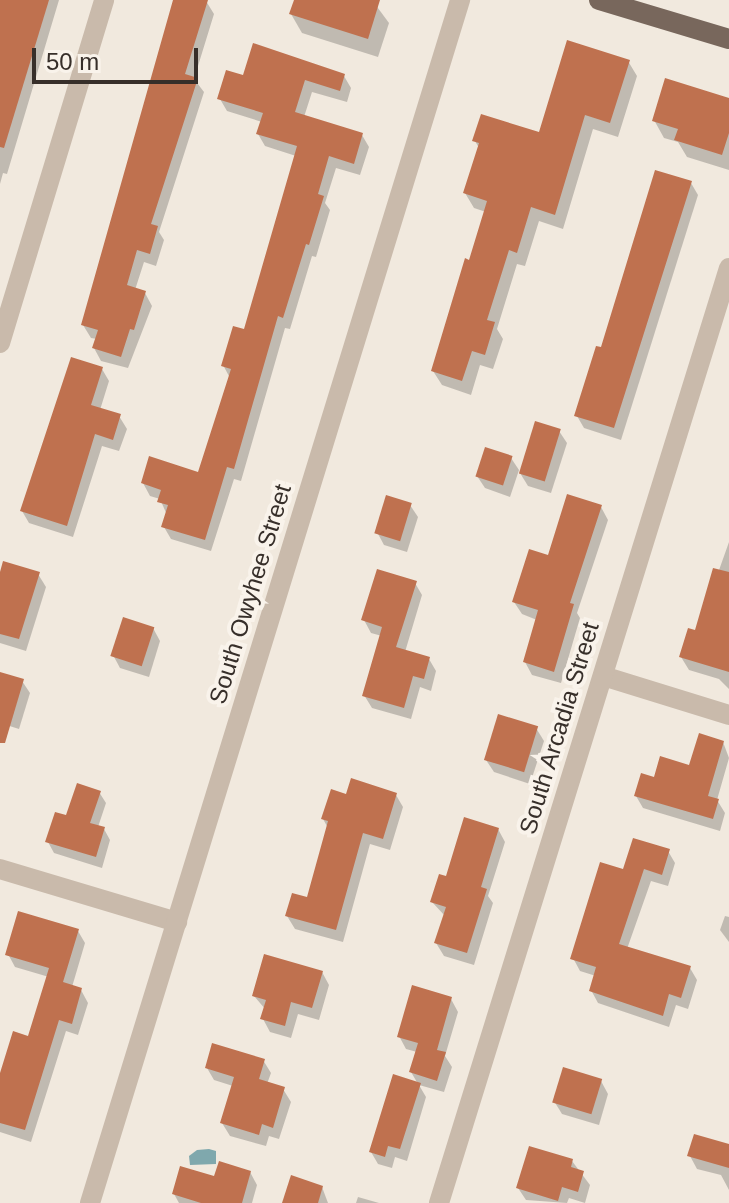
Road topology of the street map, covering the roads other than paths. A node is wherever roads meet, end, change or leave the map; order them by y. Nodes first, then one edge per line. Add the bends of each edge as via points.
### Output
1 (104, 0) edge
2 (460, 0) edge
3 (599, 0) edge
4 (729, 39) edge
5 (729, 268) edge
6 (0, 343) edge
7 (603, 676) junction
8 (729, 715) edge
9 (0, 869) edge
10 (177, 922) junction
11 (90, 1203) edge
12 (439, 1203) edge

1 - 6 street
2 - 10 street, South Owyhee Street
3 - 4 main road
5 - 7 street, South Arcadia Street
7 - 8 street
7 - 12 street, South Arcadia Street
9 - 10 street
10 - 11 street, South Owyhee Street

